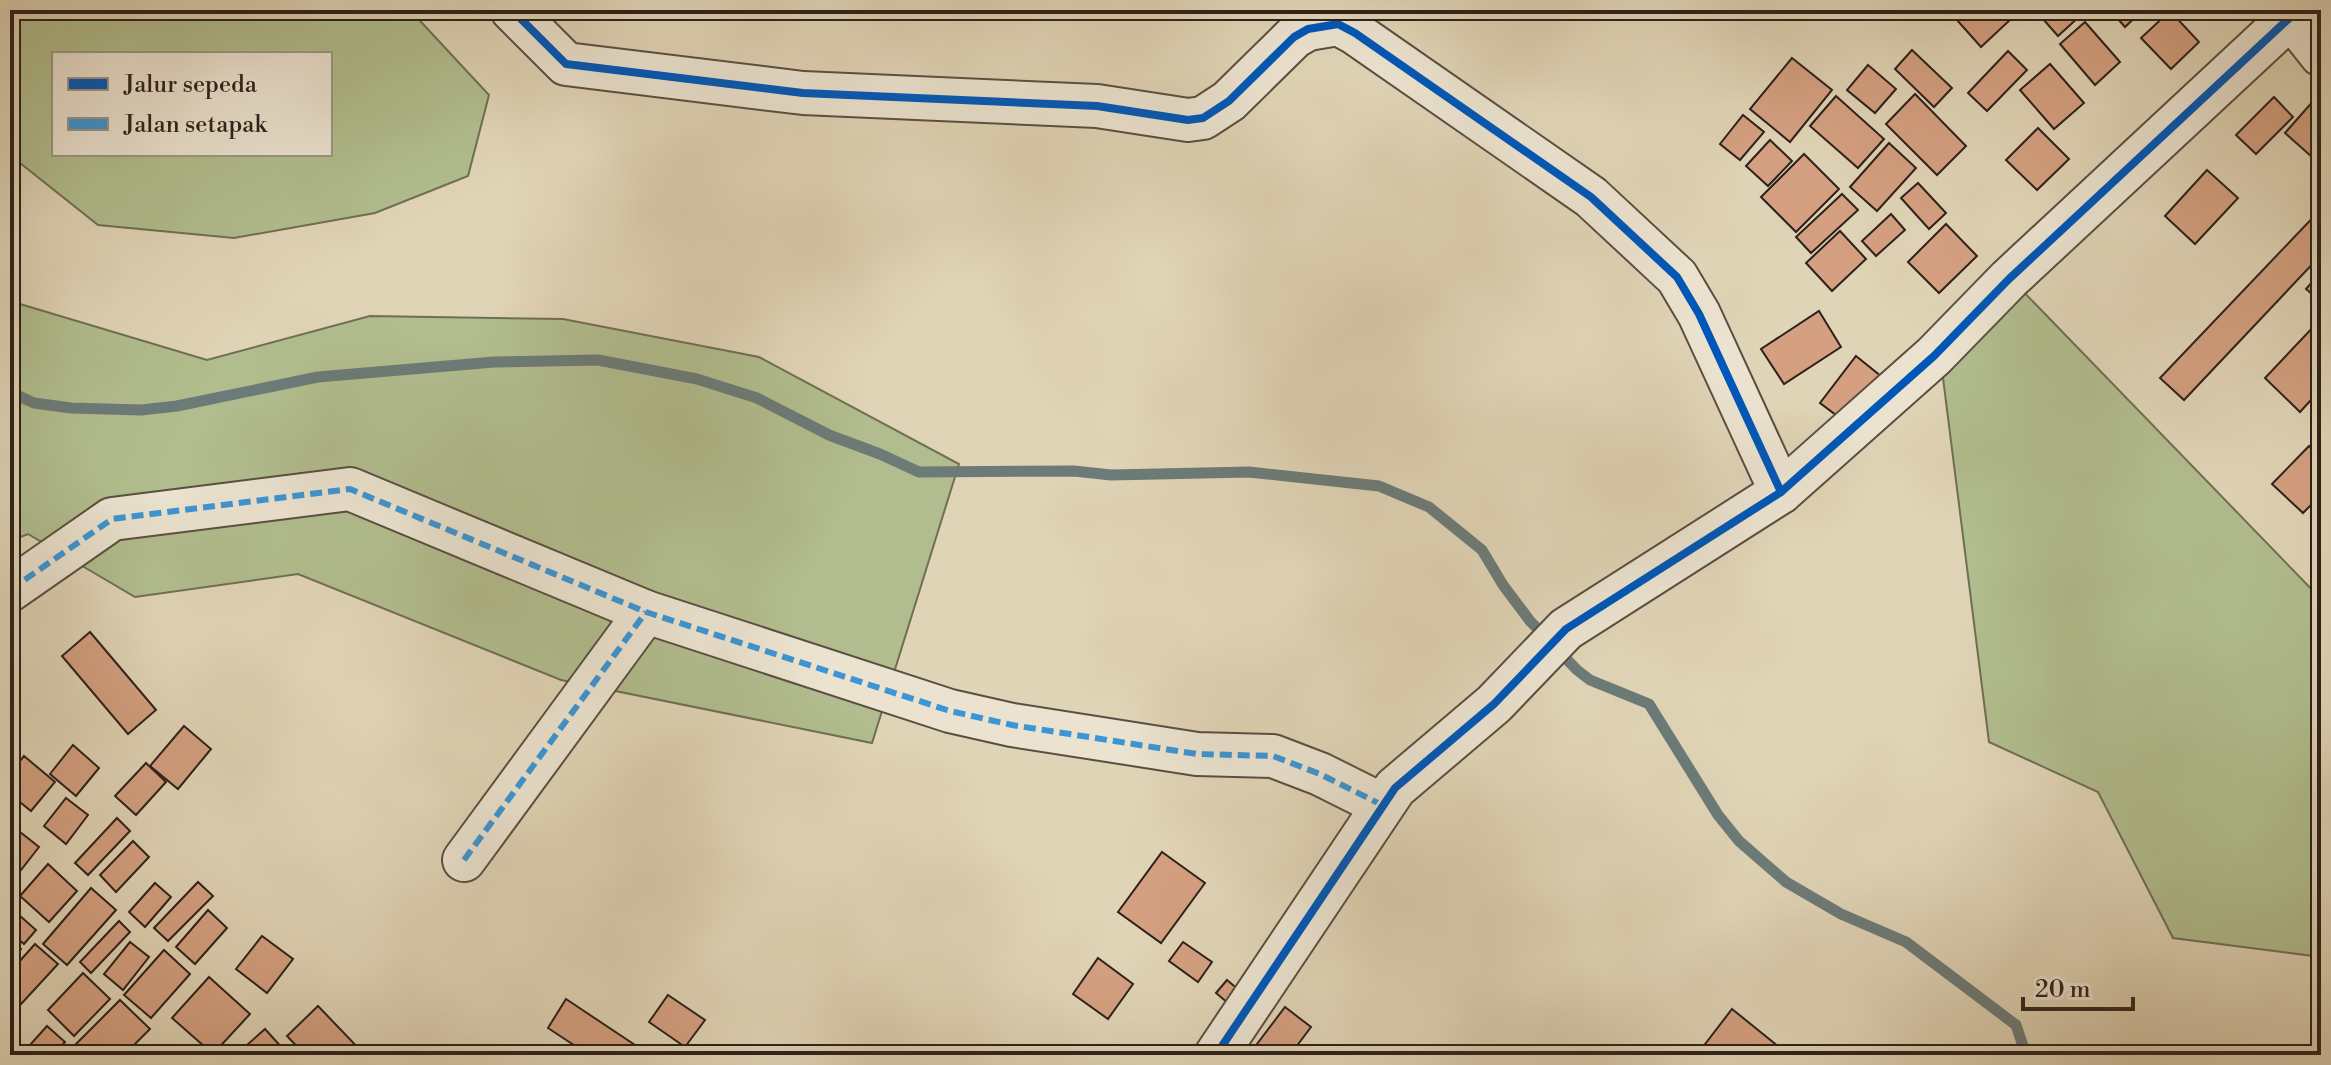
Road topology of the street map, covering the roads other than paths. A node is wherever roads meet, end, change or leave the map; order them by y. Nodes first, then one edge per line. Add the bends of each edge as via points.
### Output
1 (512, 10) edge
2 (2294, 13) edge
3 (2321, 55) edge
4 (1781, 492) junction
5 (10, 590) edge
6 (646, 612) junction
7 (1382, 805) junction
8 (464, 860) dead end
9 (1216, 1055) edge

1 - 4 street via 566,64 803,93 1097,106 1188,120 1203,118 1229,101 1294,37 1338,24 1591,197 1677,277
2 - 3 street
2 - 4 street via 2009,279 1934,356
4 - 7 street via 1566,629 1494,704
5 - 6 street via 112,519 350,489
6 - 7 street via 965,715 1197,754 1273,756
6 - 8 street
7 - 9 street

